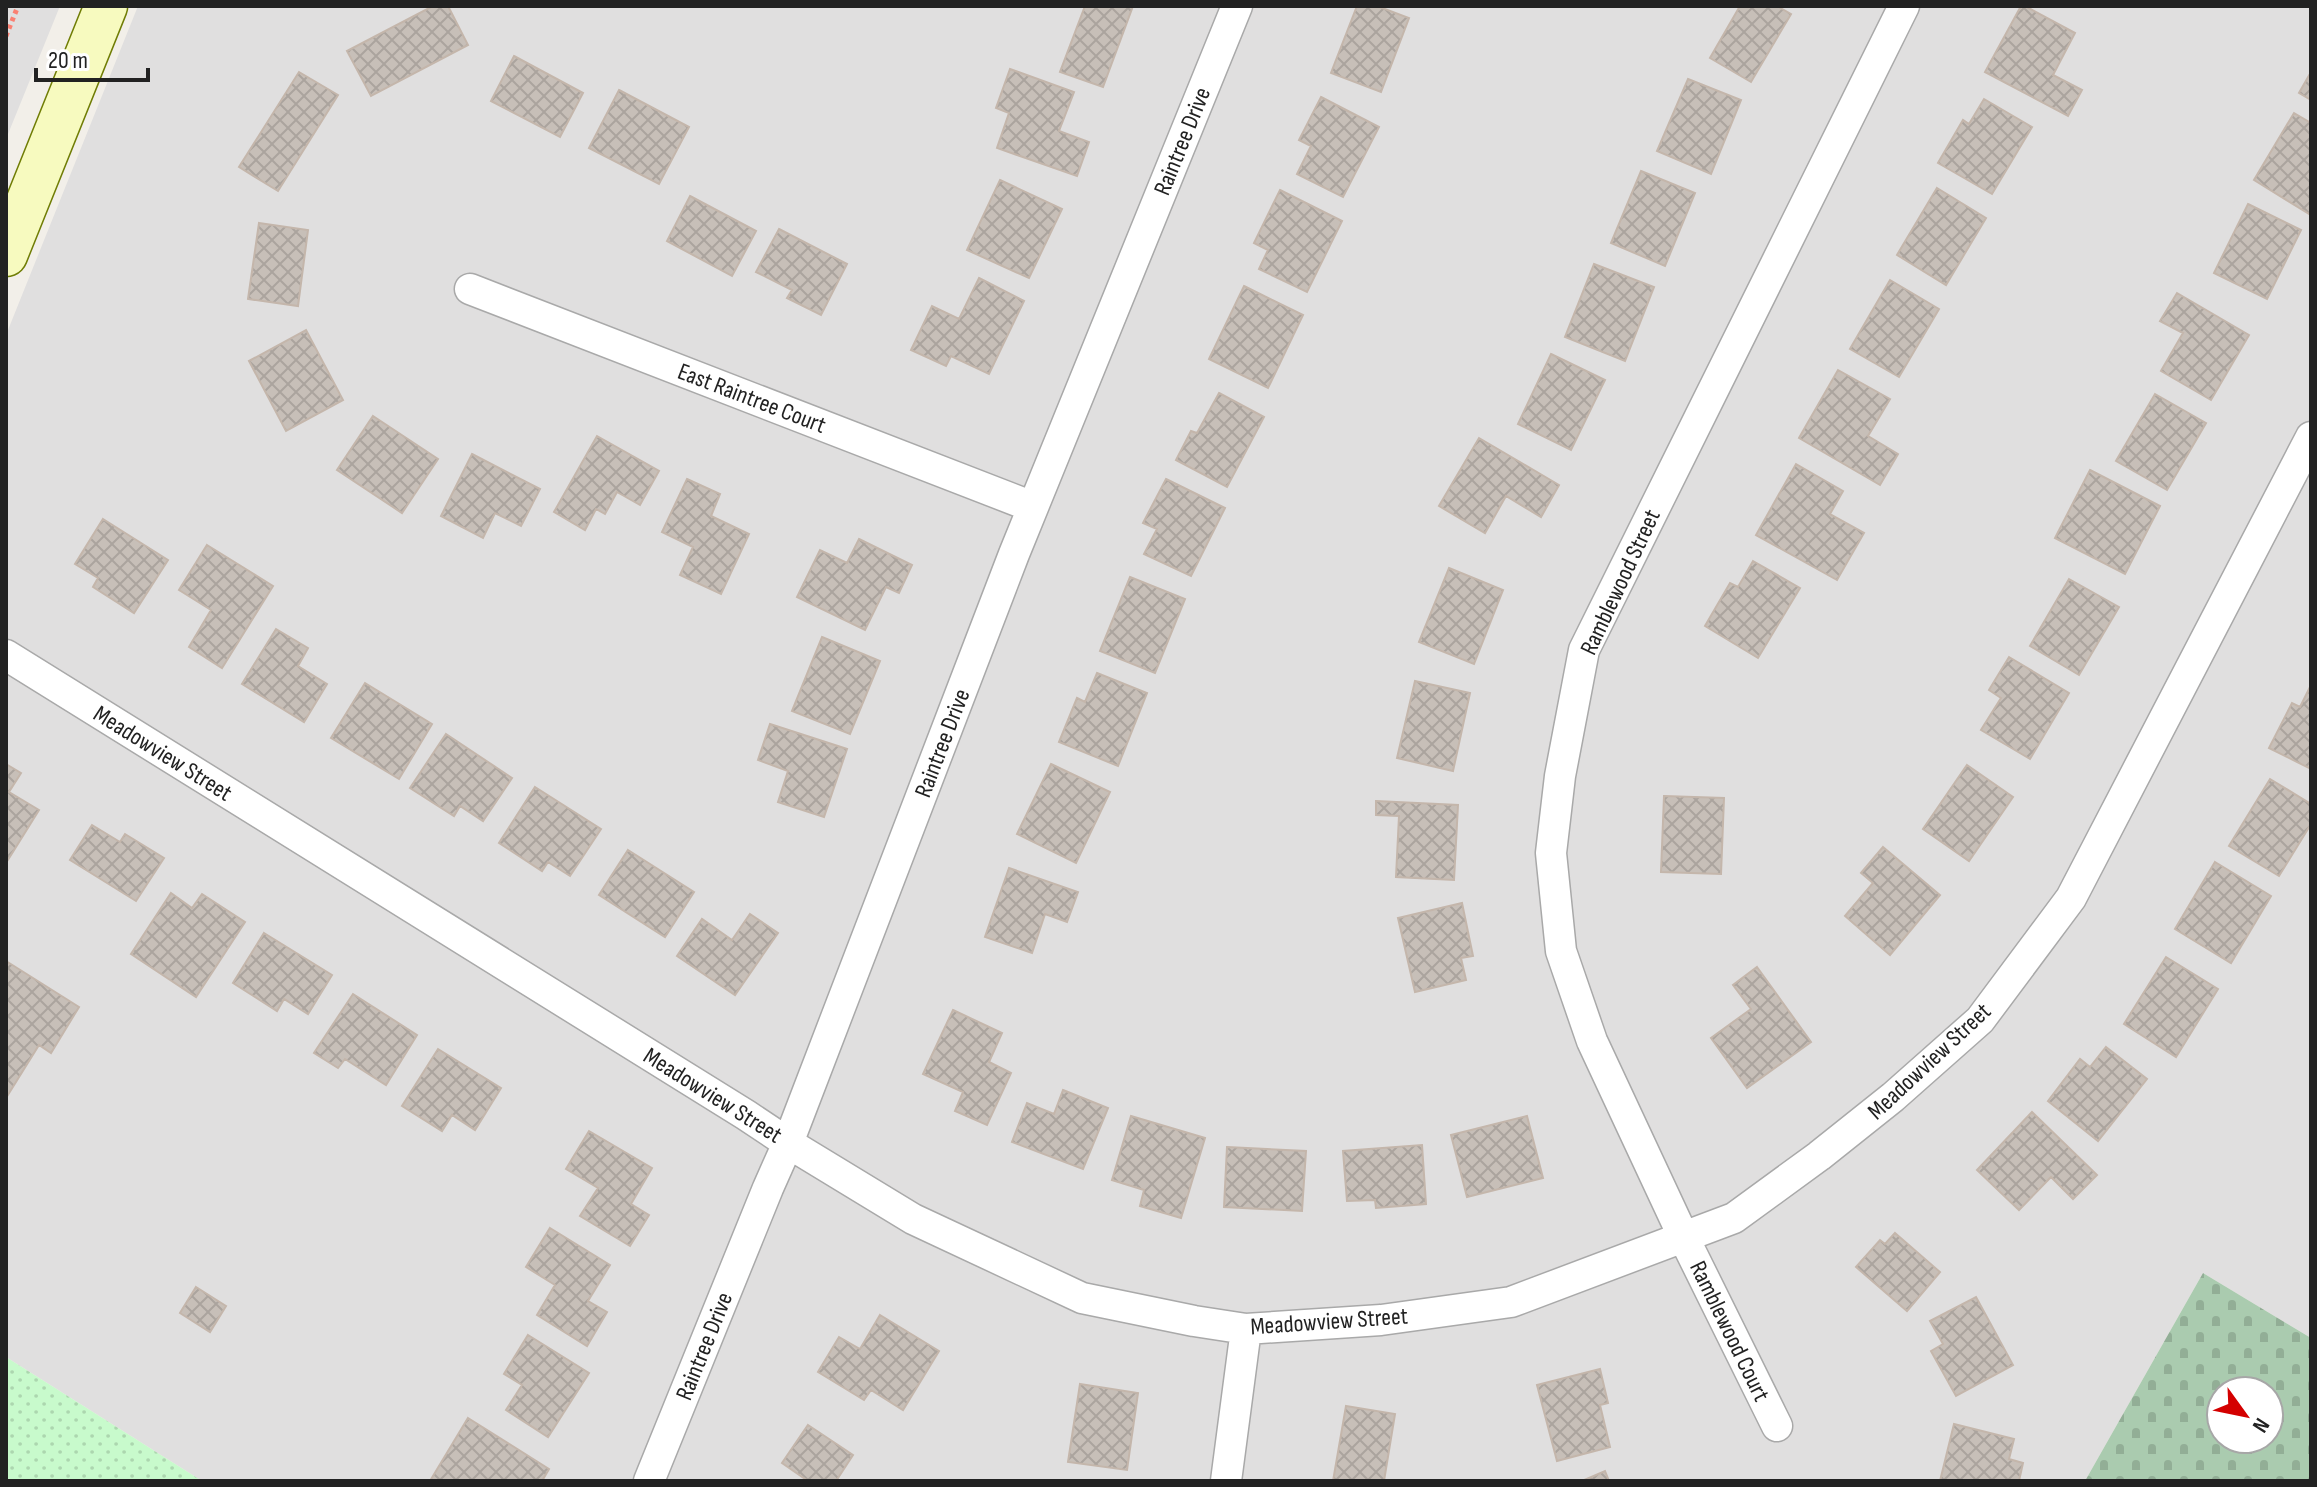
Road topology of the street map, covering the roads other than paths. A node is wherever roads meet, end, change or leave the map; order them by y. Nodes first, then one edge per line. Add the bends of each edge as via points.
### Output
1 (106, 6) edge
2 (1237, 6) edge
3 (1904, 6) edge
4 (6, 255) edge
5 (470, 289) dead end
6 (2311, 437) edge
7 (1033, 507) junction
8 (6, 655) edge
9 (788, 1143) junction
10 (1683, 1236) junction
11 (1246, 1329) junction
12 (1777, 1426) dead end
13 (649, 1481) edge
14 (1226, 1481) edge

1 - 4 main road
2 - 7 street, Raintree Drive
3 - 10 street, Ramblewood Street via 1584,650 1560,776 1551,853 1561,951 1592,1041
5 - 7 street, East Raintree Court
6 - 10 street, Meadowview Street via 2071,898 1980,1020 1893,1097 1734,1218
7 - 9 street, Raintree Drive
8 - 9 street, Meadowview Street
9 - 11 street, Meadowview Street via 913,1219 1082,1298
9 - 13 street, Raintree Drive
10 - 11 street, Meadowview Street via 1511,1302 1381,1320
10 - 12 street, Ramblewood Court
11 - 14 street

